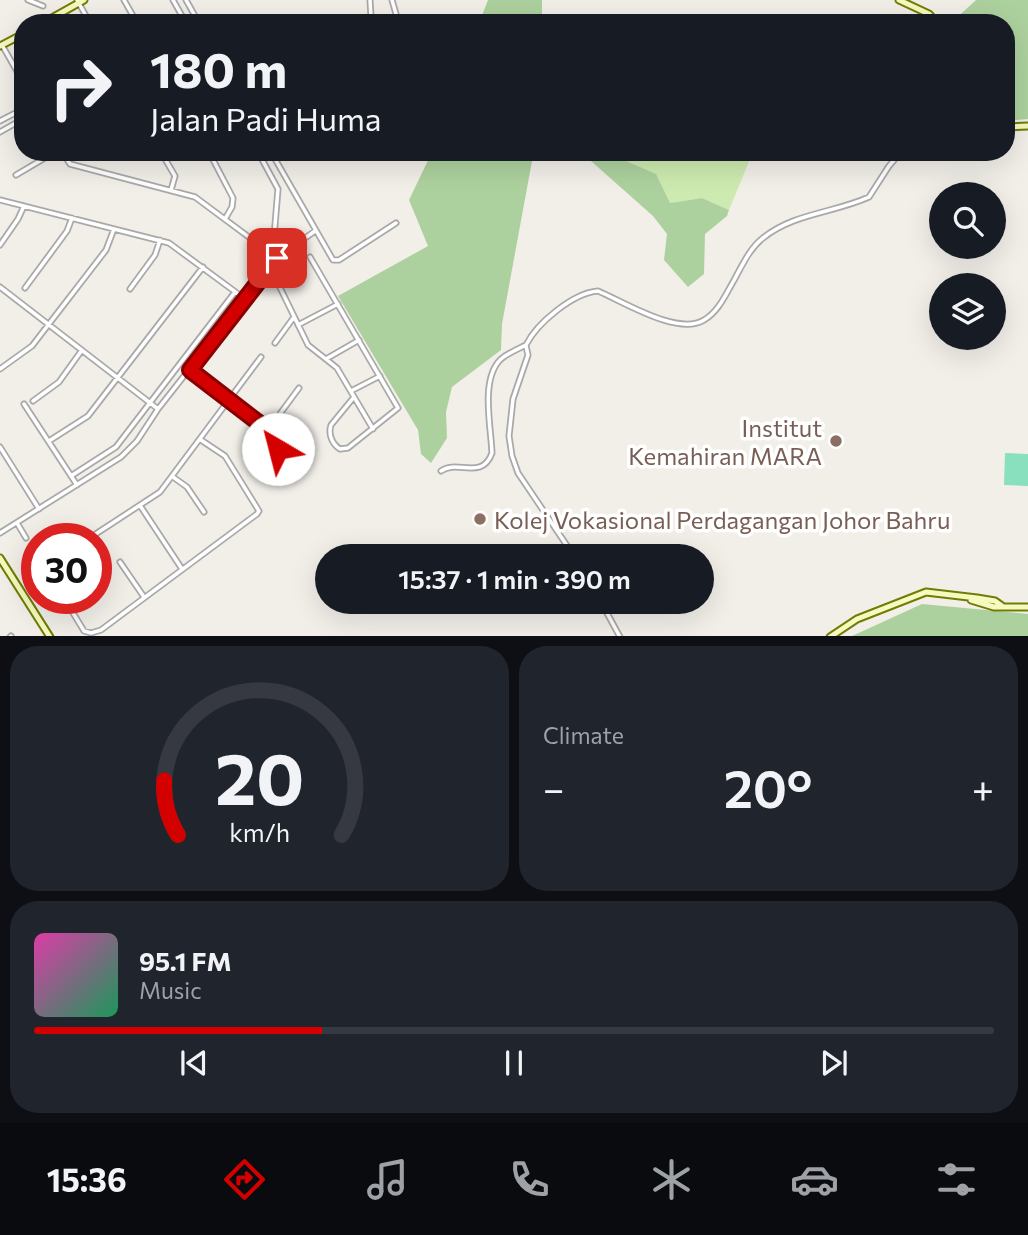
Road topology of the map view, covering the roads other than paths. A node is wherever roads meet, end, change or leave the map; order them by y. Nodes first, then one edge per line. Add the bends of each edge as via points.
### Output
1 (28, 0) edge
2 (899, 0) edge
3 (80, 1) edge
4 (44, 6) dead end
5 (58, 14) edge
6 (929, 14) edge
7 (1, 46) edge
8 (14, 67) edge
9 (40, 161) edge
10 (68, 161) edge
11 (166, 161) edge
12 (213, 161) edge
13 (263, 161) edge
14 (276, 161) edge
15 (893, 161) edge
16 (16, 175) dead end
17 (171, 190) junction
18 (0, 200) edge
19 (24, 206) junction
20 (72, 218) junction
21 (224, 219) junction
22 (396, 223) dead end
23 (114, 229) junction
24 (315, 231) junction
25 (160, 240) junction
26 (0, 245) edge
27 (310, 257) dead end
28 (277, 258) junction
29 (203, 267) junction
30 (270, 267) junction
31 (0, 287) edge
32 (25, 288) dead end
33 (130, 289) dead end
34 (235, 292) junction
35 (245, 299) junction
36 (338, 304) junction
37 (295, 316) junction
38 (48, 324) junction
39 (298, 325) junction
40 (359, 340) junction
41 (275, 343) dead end
42 (526, 345) junction
43 (191, 349) junction
44 (82, 350) junction
45 (200, 356) junction
46 (261, 357) dead end
47 (326, 359) junction
48 (0, 369) edge
49 (190, 370) junction
50 (380, 376) junction
51 (117, 377) junction
52 (299, 388) dead end
53 (350, 392) junction
54 (354, 397) junction
55 (228, 399) junction
56 (33, 401) dead end
57 (150, 402) junction
58 (24, 404) dead end
59 (159, 409) junction
60 (373, 429) junction
61 (268, 430) junction
62 (201, 440) junction
63 (49, 441) junction
64 (0, 447) edge
65 (289, 469) dead end
66 (441, 471) dead end
67 (71, 476) junction
68 (173, 477) junction
69 (77, 485) junction
70 (141, 507) junction
71 (39, 509) junction
72 (204, 512) dead end
73 (17, 523) junction
74 (112, 525) edge
75 (21, 530) edge
76 (1, 531) edge
77 (566, 544) edge
78 (0, 558) edge
79 (120, 562) dead end
80 (182, 569) junction
81 (144, 597) junction
82 (1028, 607) edge
83 (74, 614) edge
84 (608, 614) edge
85 (50, 636) edge
86 (620, 636) edge
87 (830, 636) edge

1 - 4 street
2 - 6 street
3 - 5 street
7 - 8 street
9 - 16 street
10 - 17 street
11 - 17 street via 175,176
12 - 21 street via 233,201
13 - 28 street via 278,189 272,249
14 - 24 street
15 - 42 street via 869,197 788,222 760,240 718,307 702,322 687,326 669,323 598,291 588,292 545,321
17 - 21 street via 195,197
18 - 19 street
19 - 20 street
19 - 26 street
20 - 23 street
20 - 32 street
21 - 28 street
22 - 24 street via 336,261
23 - 25 street
23 - 38 street via 106,250
24 - 28 street
25 - 29 street
25 - 33 street via 155,255
27 - 36 street
28 - 30 street
29 - 34 street
29 - 51 street
30 - 35 street
30 - 37 street
31 - 38 street
34 - 35 street
34 - 43 street
35 - 45 street
36 - 39 street
36 - 40 street
37 - 39 street
37 - 41 street
38 - 44 street
38 - 48 street via 32,346
39 - 47 street via 308,345
40 - 47 street
40 - 50 street
42 - 66 street via 502,358 491,377 490,459 471,470 445,467
42 - 77 street via 528,355 513,398 512,456 518,473
43 - 45 street
43 - 57 street
44 - 51 street
44 - 56 street via 59,382
45 - 49 street
46 - 55 street
47 - 53 street via 337,368
49 - 55 street
49 - 59 street
50 - 53 street
50 - 60 street via 398,410
51 - 57 street
51 - 63 street via 88,416
52 - 61 street
53 - 54 street
54 - 60 street
54 - 60 street via 331,425 331,438 337,447 348,448
55 - 61 street
55 - 62 street
57 - 59 street
57 - 67 street via 116,447
58 - 63 street
59 - 69 street via 121,457
61 - 65 street
62 - 68 street
62 - 80 street via 225,456 259,510
63 - 67 street
64 - 71 street
67 - 69 street
68 - 70 street
68 - 72 street via 187,487
69 - 71 street
70 - 74 street
70 - 80 street
71 - 73 street
73 - 75 street
73 - 76 street
78 - 85 street
79 - 81 street
80 - 81 street
81 - 83 street via 91,633 84,631
82 - 87 street via 926,592 858,619
84 - 86 street

